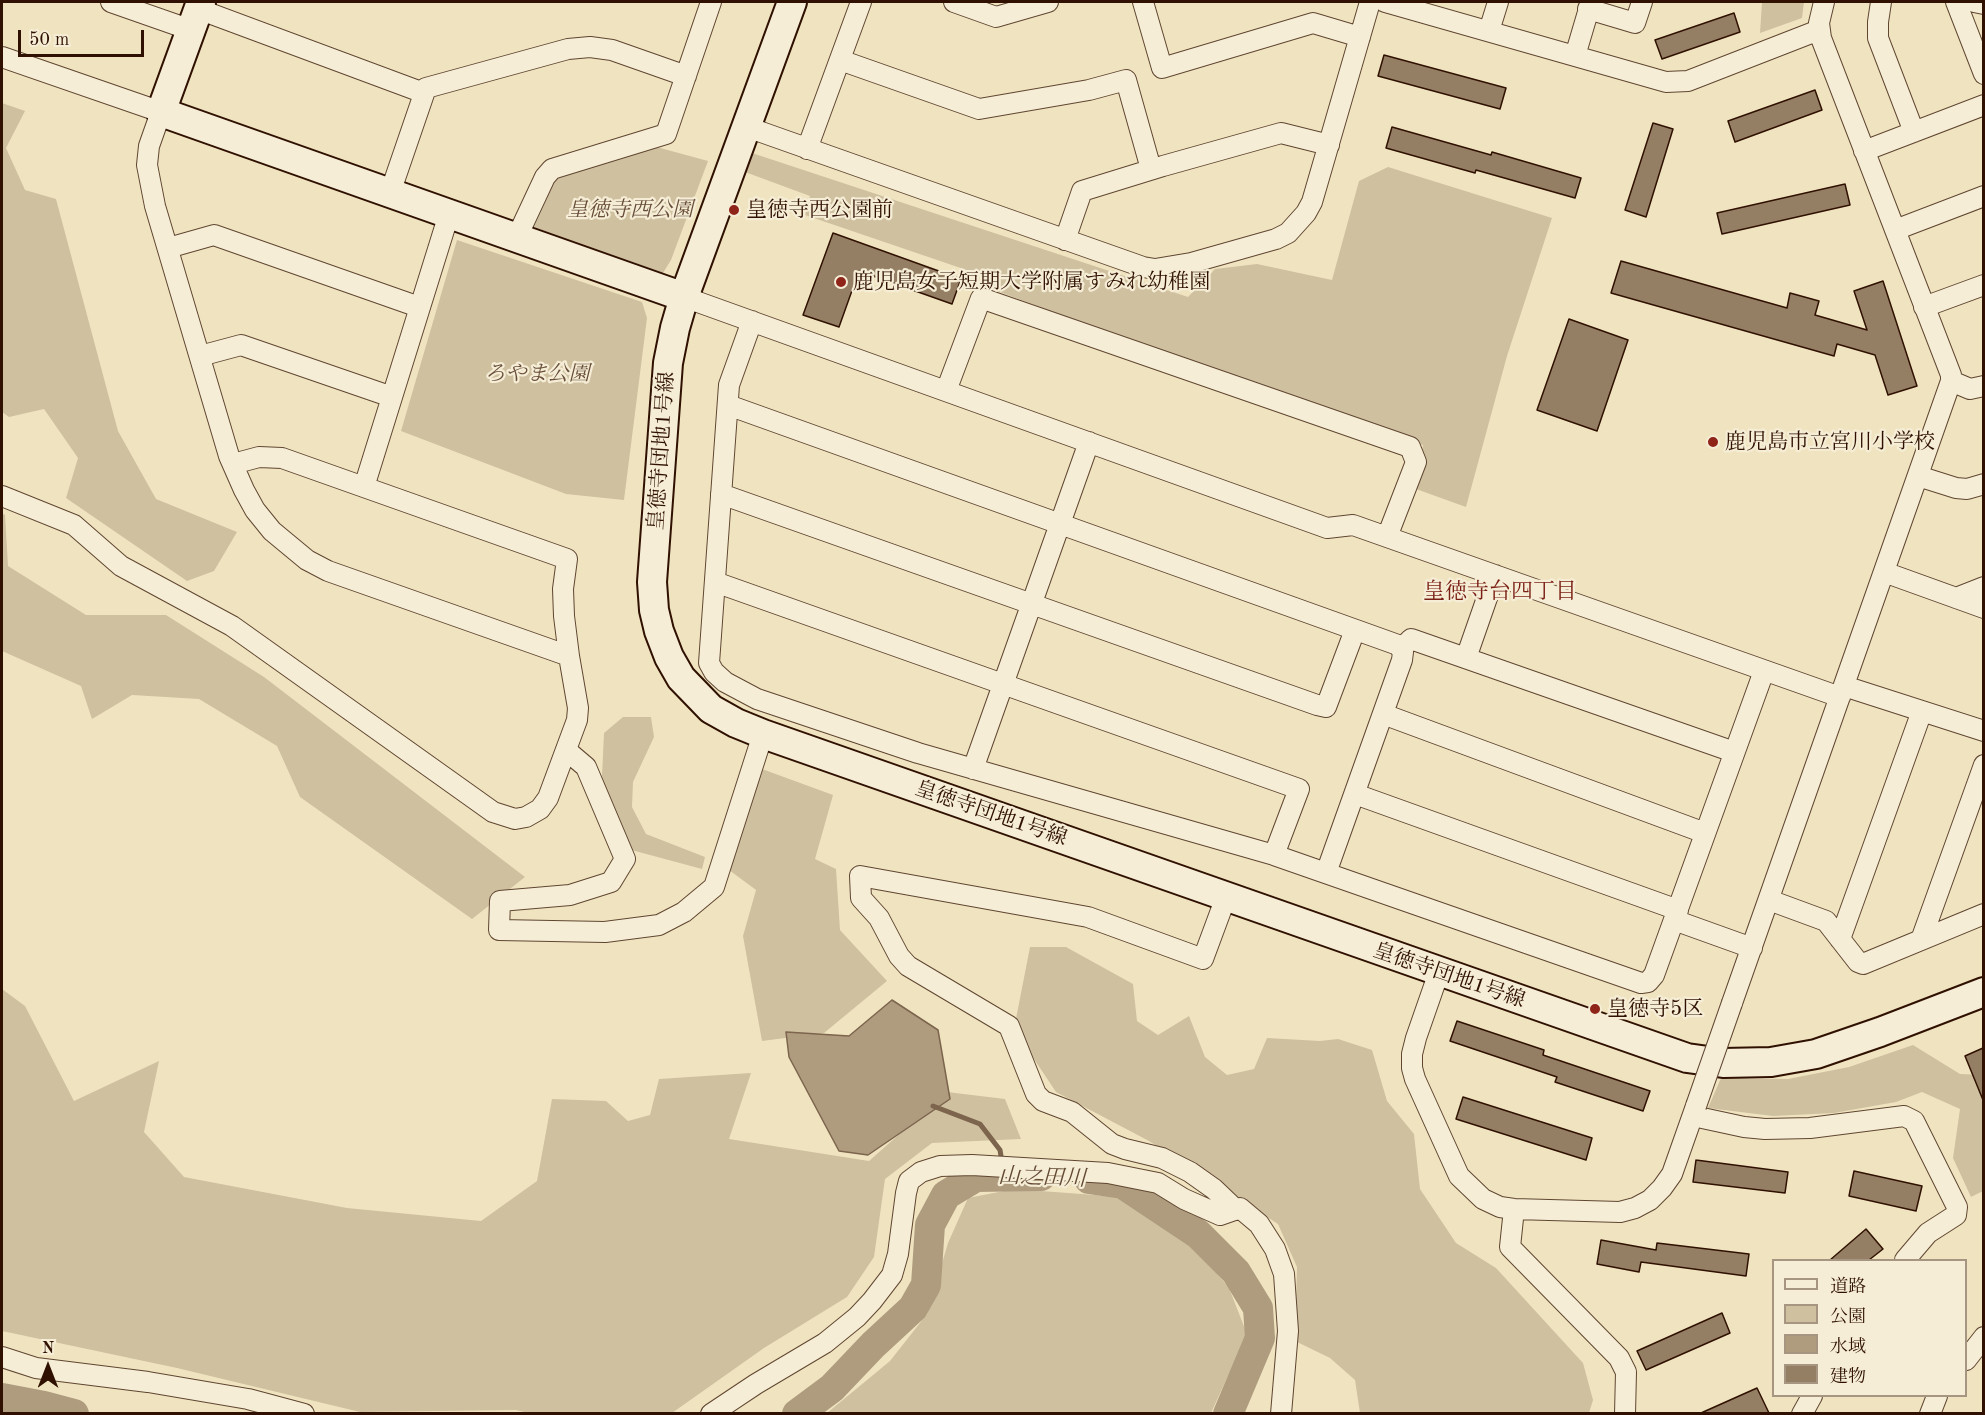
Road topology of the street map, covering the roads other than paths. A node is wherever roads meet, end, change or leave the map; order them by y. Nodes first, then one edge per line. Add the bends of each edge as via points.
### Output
1 (111, 2) edge
2 (711, 2) edge
3 (792, 2) edge
4 (861, 2) edge
5 (954, 2) edge
6 (1048, 2) edge
7 (1143, 2) edge
8 (1370, 2) edge
9 (1385, 2) edge
10 (1498, 2) edge
11 (1642, 2) edge
12 (1824, 2) edge
13 (1881, 2) edge
14 (1956, 2) edge
15 (1974, 2) edge
16 (1983, 4) edge
17 (1589, 5) edge
18 (197, 14) edge
19 (1819, 30) junction
20 (1490, 31) junction
21 (1360, 37) junction
22 (1575, 56) junction
23 (2, 57) edge
24 (840, 60) junction
25 (1983, 74) edge
26 (686, 76) junction
27 (424, 93) junction
28 (1983, 105) edge
29 (161, 112) junction
30 (747, 127) junction
31 (1914, 132) junction
32 (1329, 145) junction
33 (807, 149) junction
34 (1864, 151) junction
35 (1151, 169) junction
36 (390, 193) junction
37 (1983, 196) edge
38 (449, 214) junction
39 (1895, 230) junction
40 (516, 239) junction
41 (1065, 240) junction
42 (168, 248) junction
43 (1983, 285) edge
44 (684, 297) junction
45 (420, 307) junction
46 (1924, 307) junction
47 (752, 321) junction
48 (200, 356) junction
49 (1951, 381) junction
50 (1983, 386) edge
51 (946, 391) junction
52 (392, 397) junction
53 (728, 405) junction
54 (1089, 442) junction
55 (232, 464) junction
56 (1918, 476) junction
57 (1983, 484) edge
58 (364, 487) junction
59 (721, 494) junction
60 (2, 496) edge
61 (1060, 524) junction
62 (1387, 537) junction
63 (1884, 572) junction
64 (1495, 575) junction
65 (715, 582) junction
66 (1983, 587) edge
67 (1956, 598) junction
68 (1031, 604) junction
69 (1983, 608) edge
70 (1355, 630) junction
71 (1401, 649) junction
72 (569, 656) junction
73 (1466, 658) junction
74 (1764, 670) junction
75 (1003, 684) junction
76 (1842, 691) junction
77 (1922, 711) junction
78 (1383, 714) junction
79 (1983, 731) edge
80 (763, 734) junction
81 (566, 750) junction
82 (1734, 752) junction
83 (1983, 765) edge
84 (973, 769) junction
85 (1355, 794) junction
86 (1975, 815) edge
87 (1705, 833) junction
88 (1274, 855) junction
89 (1326, 873) junction
90 (1226, 897) junction
91 (1769, 900) junction
92 (1676, 914) junction
93 (1983, 914) edge
94 (1840, 939) junction
95 (1921, 940) junction
96 (1752, 948) junction
97 (1439, 972) junction
98 (1983, 992) edge
99 (1695, 1111) junction
100 (1514, 1209) junction
101 (1236, 1210) junction
102 (1906, 1259) edge
103 (1983, 1337) edge
104 (1967, 1357) edge
105 (2, 1358) edge
106 (1811, 1397) edge
107 (1936, 1397) edge
108 (304, 1413) edge
109 (711, 1413) edge
110 (1281, 1413) edge
111 (1626, 1413) edge
112 (1802, 1413) edge
113 (1930, 1413) edge

1 - 18 street
2 - 26 street
3 - 30 street, 皇徳寺団地1号線
4 - 24 street
5 - 6 street via 996,17
7 - 21 street via 1162,68 1313,23
8 - 21 street
9 - 20 street
10 - 20 street
11 - 17 street via 1635,23
12 - 19 street
13 - 31 street via 1878,38
14 - 25 street
15 - 16 street
17 - 22 street
18 - 27 street
18 - 29 street
19 - 22 street via 1688,81 1666,82
19 - 34 street
20 - 22 street
21 - 32 street
23 - 29 street
24 - 33 street
24 - 35 street via 979,109 1126,80
26 - 27 street via 612,50 590,47 568,49 426,88
26 - 40 street via 666,134 552,169
27 - 36 street
28 - 31 street
29 - 36 street
29 - 42 street via 147,165
30 - 33 street
30 - 44 street, 皇徳寺団地1号線
31 - 34 street
32 - 35 street via 1281,133
32 - 41 street via 1306,213 1276,240 1155,269
33 - 41 street
34 - 39 street
35 - 41 street via 1082,191
36 - 38 street
37 - 39 street
38 - 40 street
38 - 45 street
39 - 46 street
40 - 44 street
42 - 45 street via 214,235
42 - 48 street
43 - 46 street
44 - 47 street
44 - 80 street, 皇徳寺団地1号線 via 668,363 652,582 654,610 669,657 681,678 711,708
45 - 52 street
46 - 49 street
47 - 51 street
47 - 53 street via 729,385
48 - 52 street via 241,345
48 - 55 street
49 - 50 street via 1970,389
49 - 56 street
51 - 54 street
51 - 62 street via 981,298 1410,447 1416,462
52 - 58 street
53 - 59 street
53 - 61 street
54 - 61 street
54 - 62 street via 1327,528 1353,525
55 - 58 street via 259,457 282,458
55 - 72 street via 255,510 272,531 307,560 328,571
56 - 57 street via 1956,488
56 - 63 street
58 - 72 street via 567,560 563,589
59 - 65 street
59 - 68 street
60 - 81 street via 74,525 121,566 232,626 493,812 515,819 540,809
61 - 68 street
61 - 70 street
62 - 64 street
63 - 67 street
63 - 76 street
64 - 73 street
64 - 74 street
65 - 75 street
65 - 84 street via 710,663 725,682 757,699
66 - 67 street
67 - 69 street
68 - 70 street via 1326,707
68 - 75 street
70 - 71 street
71 - 73 street via 1411,639
71 - 78 street via 1402,660
72 - 81 street via 578,708
73 - 82 street
74 - 76 street
74 - 82 street
75 - 84 street
75 - 88 street via 1299,789
76 - 77 street
76 - 91 street
77 - 79 street
77 - 94 street
78 - 85 street
78 - 87 street
80 - 81 street via 714,887 684,912 659,925 604,932 499,930 500,901 570,895 611,882 625,859 586,767
80 - 90 street, 皇徳寺団地1号線
82 - 87 street
83 - 86 street
84 - 88 street
85 - 89 street
85 - 92 street
86 - 95 street
87 - 92 street
88 - 89 street
89 - 92 street via 1641,983 1654,975
90 - 97 street, 皇徳寺団地1号線
90 - 101 street via 1203,960 1088,917 860,876 861,897 879,918 898,956 908,966 1010,1026 1036,1094 1043,1101 1072,1112 1112,1144 1162,1158 1190,1173
91 - 94 street via 1826,921
91 - 96 street
92 - 96 street
93 - 95 street
94 - 95 street via 1863,964
96 - 99 street, bridge
97 - 98 street, 皇徳寺団地1号線 via 1661,1050 1722,1063 1771,1062 1816,1054
97 - 100 street via 1412,1054 1415,1079 1459,1176 1483,1199
99 - 100 street via 1672,1174 1650,1200 1620,1212
99 - 102 street via 1744,1127 1765,1129 1810,1128 1904,1116 1914,1121 1958,1207 1956,1215 1928,1233
100 - 111 street via 1510,1247 1619,1358 1626,1372
101 - 109 street via 1220,1215 1158,1183 1108,1173 972,1165 940,1166 921,1172 909,1181 892,1275 872,1301 825,1342
101 - 110 street via 1240,1208 1259,1224 1275,1249 1284,1274 1288,1330
103 - 104 street
105 - 108 street via 36,1368 148,1382
106 - 112 street
107 - 113 street

